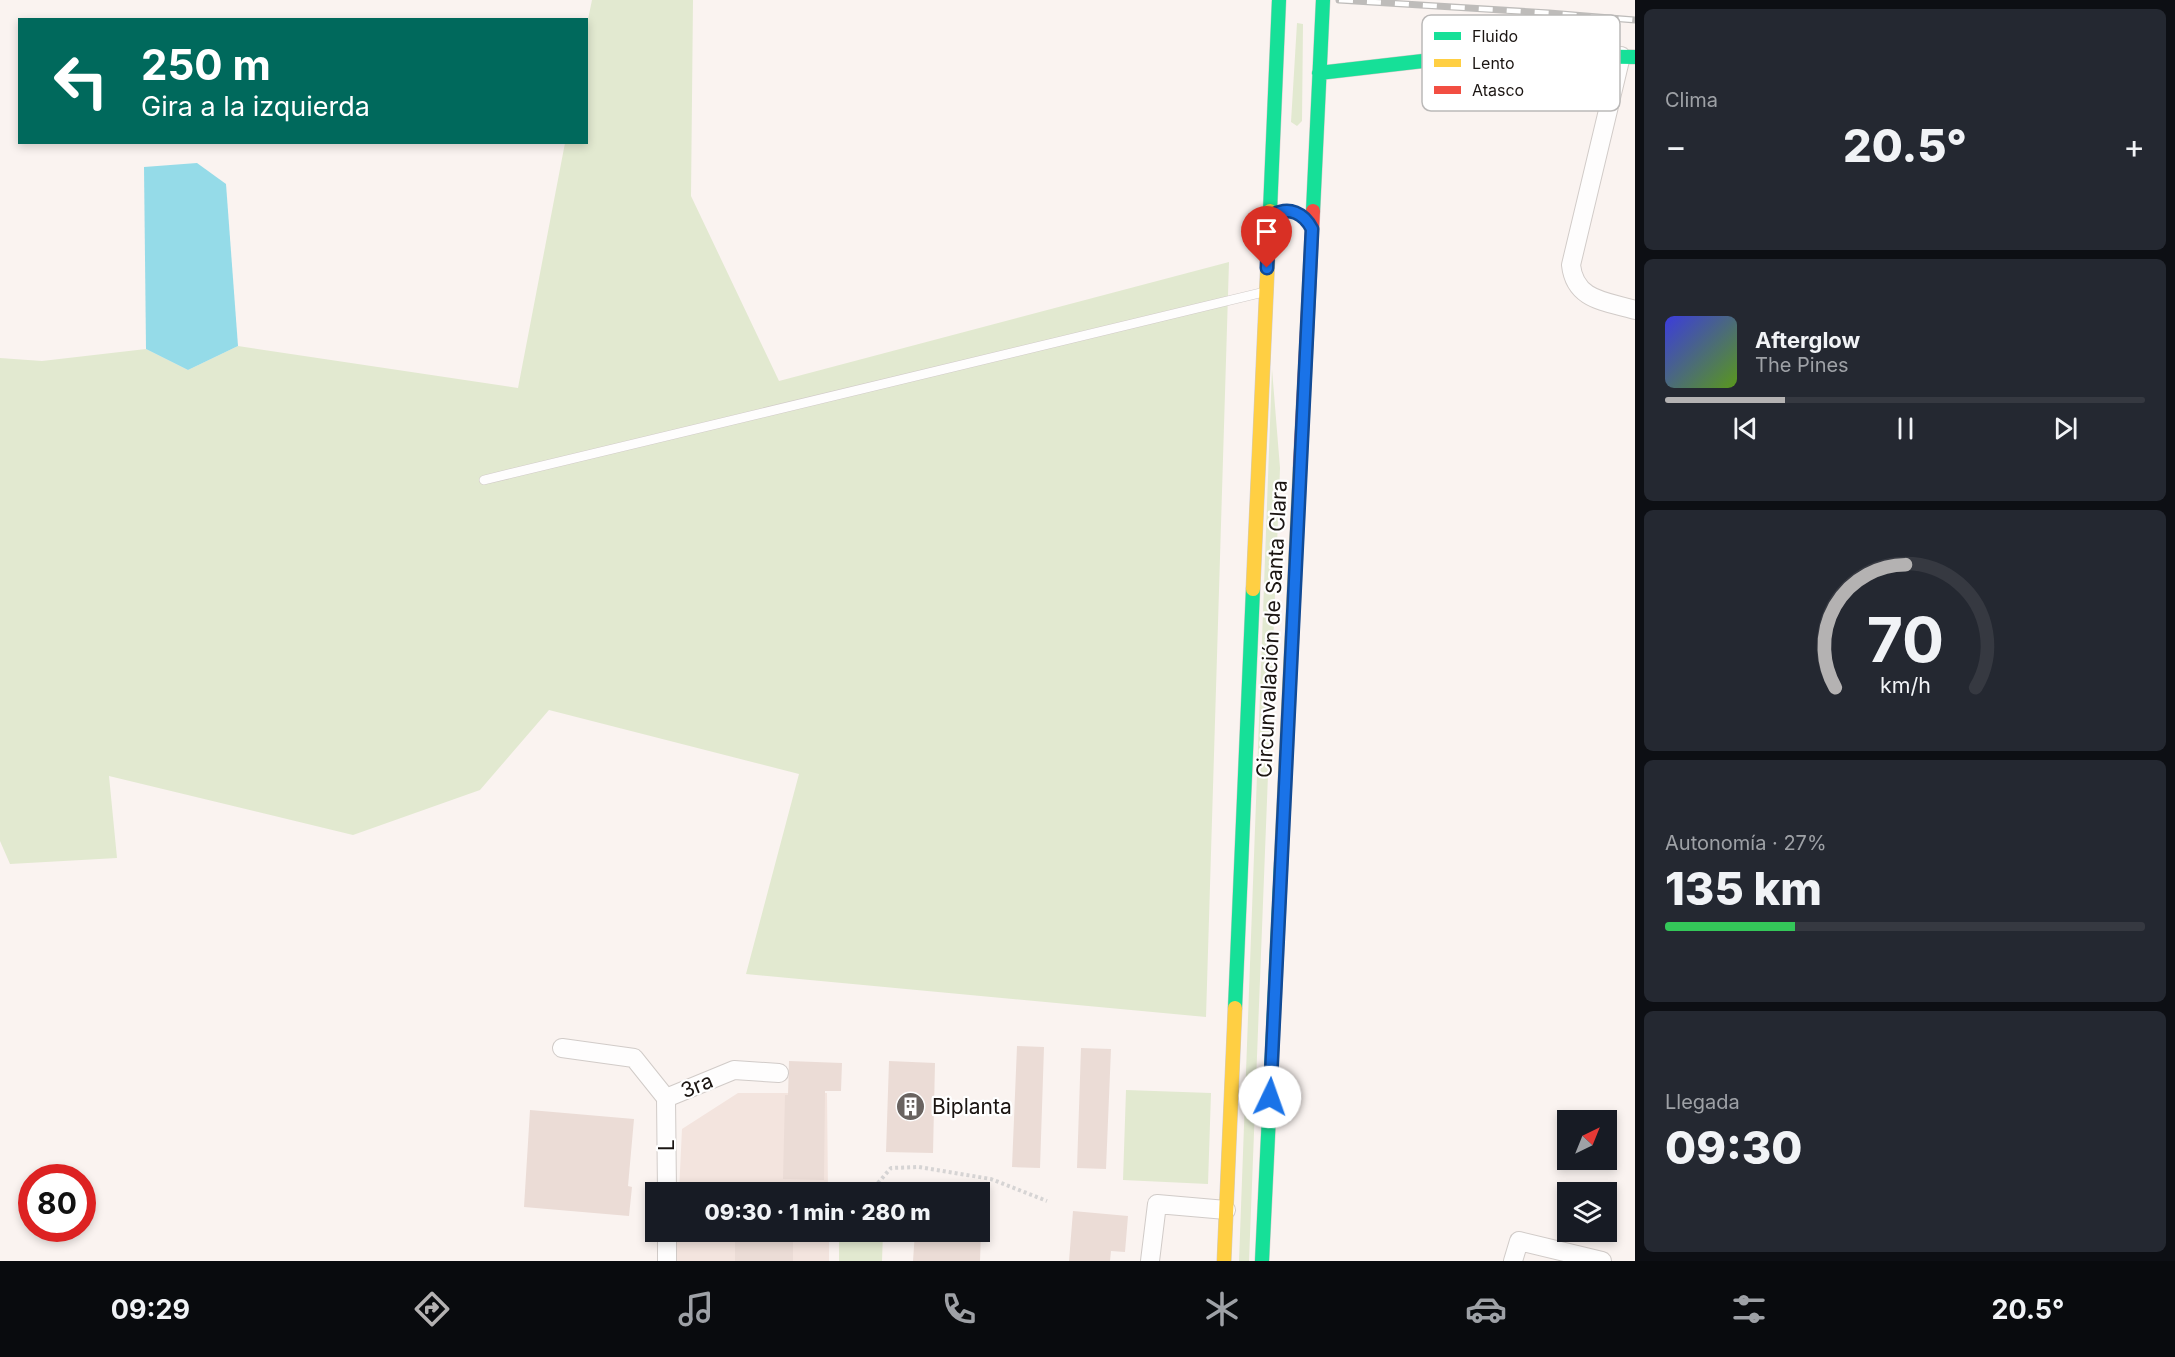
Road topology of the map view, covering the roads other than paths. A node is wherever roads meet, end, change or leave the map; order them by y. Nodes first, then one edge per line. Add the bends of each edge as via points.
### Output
1 (1279, 0) edge
2 (1323, 0) edge
3 (1628, 57) edge
4 (1422, 61) edge
5 (1319, 73) junction
6 (1620, 86) edge
7 (1613, 111) edge
8 (1287, 210) dead end
9 (1302, 216) dead end
10 (1269, 222) junction
11 (1312, 229) junction
12 (1266, 292) junction
13 (1635, 310) edge
14 (484, 480) dead end
15 (562, 1048) dead end
16 (779, 1073) dead end
17 (666, 1098) junction
18 (667, 1182) edge
19 (1226, 1209) junction
20 (667, 1242) edge
21 (667, 1261) edge
22 (1150, 1261) edge
23 (1224, 1261) edge
24 (1263, 1261) edge
25 (1513, 1261) edge
26 (1602, 1261) edge

1 - 10 main road, Circunvalación de Santa Clara
2 - 5 main road, Circunvalación de Santa Clara
3 - 6 street
4 - 5 main road
5 - 11 main road, Circunvalación de Santa Clara
7 - 13 street via 1571,265 1572,278 1583,293
8 - 10 main road via 1273,215
9 - 11 main road
10 - 12 main road, Circunvalación de Santa Clara
11 - 24 main road, Circunvalación de Santa Clara
12 - 14 lane
12 - 19 main road, Circunvalación de Santa Clara
15 - 17 street, 3ra via 634,1058
16 - 17 street, 3ra via 734,1070
17 - 18 street, L
19 - 22 street via 1157,1204
19 - 23 main road, Circunvalación de Santa Clara
20 - 21 street
25 - 26 street via 1519,1241

